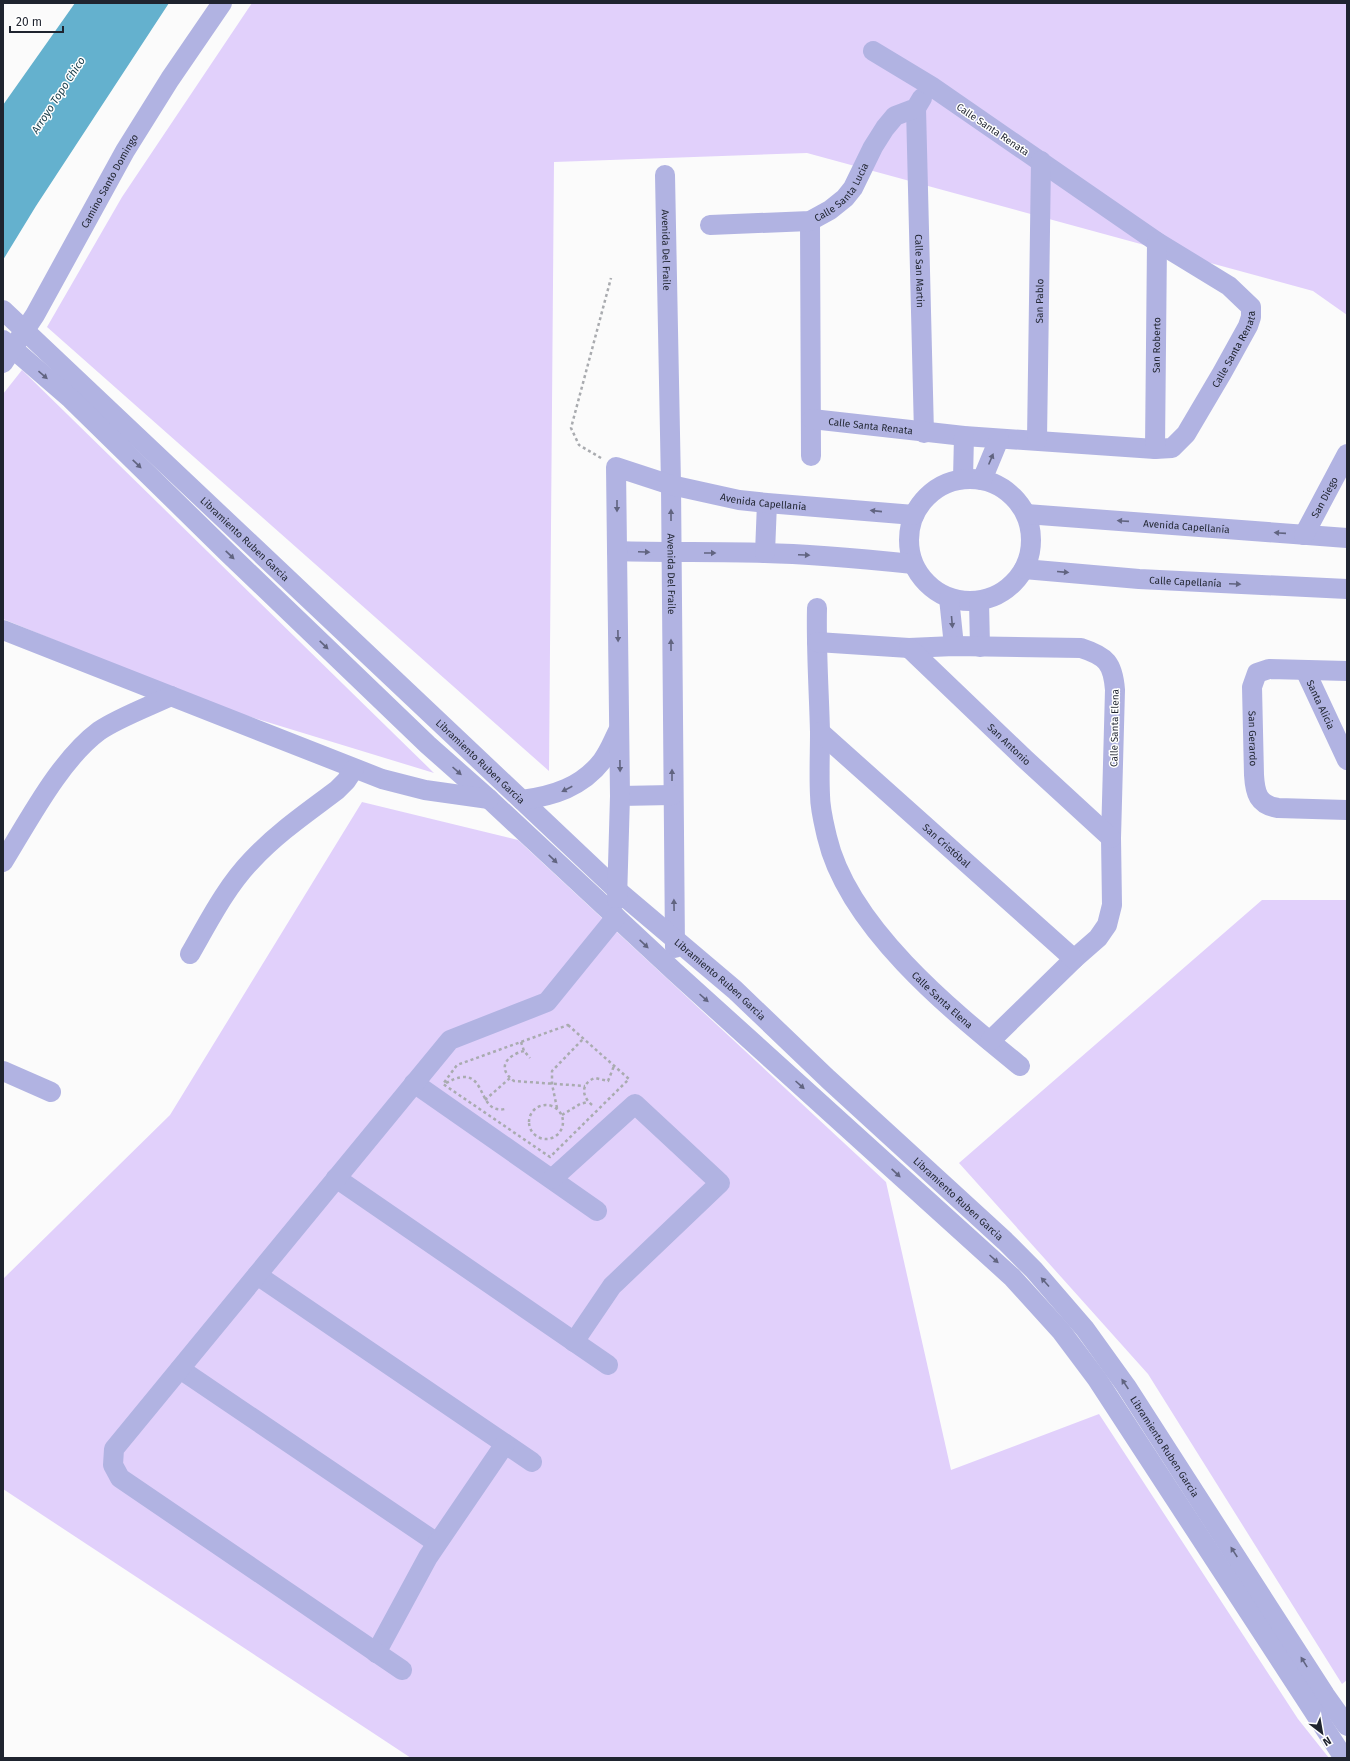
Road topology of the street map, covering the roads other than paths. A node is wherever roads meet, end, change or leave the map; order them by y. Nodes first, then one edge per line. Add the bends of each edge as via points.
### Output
1 (222, 3) edge
2 (873, 51) dead end
3 (931, 86) junction
4 (916, 108) junction
5 (1041, 161) junction
6 (665, 175) dead end
7 (810, 220) junction
8 (710, 225) dead end
9 (1157, 242) junction
10 (3, 310) edge
11 (25, 332) junction
12 (6, 351) edge
13 (812, 419) junction
14 (924, 433) junction
15 (964, 436) junction
16 (999, 439) junction
17 (1037, 440) junction
18 (1155, 449) junction
19 (811, 456) dead end
20 (1346, 458) edge
21 (972, 480) junction
22 (671, 485) junction
23 (767, 503) junction
24 (1026, 514) junction
25 (914, 515) junction
26 (1304, 535) junction
27 (1347, 538) edge
28 (617, 551) junction
29 (671, 553) junction
30 (765, 553) junction
31 (913, 564) junction
32 (1024, 569) junction
33 (1347, 589) edge
34 (949, 598) junction
35 (979, 601) junction
36 (817, 608) dead end
37 (3, 630) edge
38 (817, 642) junction
39 (954, 646) junction
40 (980, 647) junction
41 (909, 648) junction
42 (1305, 670) junction
43 (1347, 671) edge
44 (171, 696) junction
45 (619, 730) junction
46 (820, 732) junction
47 (1347, 760) edge
48 (354, 769) junction
49 (620, 796) junction
50 (672, 796) junction
51 (489, 799) junction
52 (522, 800) junction
53 (1347, 810) edge
54 (1111, 838) junction
55 (3, 862) edge
56 (618, 890) junction
57 (616, 918) junction
58 (675, 940) junction
59 (190, 954) dead end
60 (1074, 959) junction
61 (675, 972) junction
62 (990, 1041) junction
63 (1020, 1066) dead end
64 (3, 1071) edge
65 (414, 1083) junction
66 (51, 1092) dead end
67 (336, 1178) junction
68 (552, 1179) junction
69 (597, 1211) dead end
70 (257, 1275) junction
71 (574, 1342) junction
72 (608, 1365) dead end
73 (180, 1369) junction
74 (506, 1444) junction
75 (532, 1462) dead end
76 (437, 1543) junction
77 (376, 1653) junction
78 (402, 1670) dead end
79 (1347, 1726) edge
80 (1344, 1758) edge

1 - 11 street, Camino Santo Domingo via 125,151
2 - 3 street, Calle Santa Renata
3 - 4 street
3 - 5 street, Calle Santa Renata
4 - 7 street, Calle Santa Lucia via 895,116 885,128 872,147 854,188 845,198 830,210
4 - 14 street, Calle San Martin
5 - 9 street, Calle Santa Renata
5 - 17 street, San Pablo
6 - 22 street, Avenida Del Fraile
7 - 8 street, Calle Santa Lucia
7 - 13 street
9 - 18 street, San Roberto
9 - 18 street, Calle Santa Renata via 1229,286 1251,307 1251,317 1186,434 1172,448
10 - 11 street, Libramiento Ruben Garcia
11 - 12 street, Camino Santo Domingo
11 - 52 street, Libramiento Ruben Garcia
12 -> 51 street, Libramiento Ruben Garcia via 71,399 399,717
13 - 14 street, Calle Santa Renata
13 - 19 street
14 - 15 street, Calle Santa Renata
15 - 16 street, Calle Santa Renata
15 - 21 street
16 - 17 street, Calle Santa Renata
21 -> 16 street
17 - 18 street, Calle Santa Renata
20 - 26 street, San Diego
21 - 24 street via 1000,486 1015,498
21 - 25 street via 943,485 926,498
22 - 23 street, Avenida Capellanía via 739,500
22 -> 28 street, Avenida Capellanía via 616,467
29 -> 22 street, Avenida Del Fraile
25 -> 23 street, Avenida Capellanía
23 - 30 street
26 -> 24 street, Avenida Capellanía
24 - 32 street via 1031,538
25 - 31 street via 909,548
26 - 27 street, Avenida Capellanía
28 -> 29 street
28 -> 45 street
29 -> 30 street
50 -> 29 street, Avenida Del Fraile
30 -> 31 street
31 - 34 street via 934,590
32 -> 33 street, Calle Capellanía via 1139,579
32 - 35 street via 1012,584 997,595
34 - 35 street
34 -> 39 street
35 - 40 street
36 - 38 street, Calle Santa Elena
37 - 44 street
38 - 41 street, Calle Santa Elena
38 - 46 street, Calle Santa Elena
39 - 40 street, Calle Santa Elena
39 - 41 street, Calle Santa Elena
40 - 54 street, Calle Santa Elena via 1081,648 1105,658 1112,668 1115,695
41 - 54 street, San Antonio
42 - 43 street
42 - 47 street, Santa Alicia
42 - 53 street, San Gerardo via 1270,669 1257,673 1252,687 1255,788 1263,803 1269,807
44 - 48 street
44 - 55 street via 100,731 78,750 61,771
45 -> 49 street
45 -> 52 street via 603,760 592,773 560,792
46 - 60 street, San Cristóbal
46 - 62 street, Calle Santa Elena via 820,797 827,838 837,866 855,902 882,938 918,976
48 - 51 street via 425,790
48 - 59 street via 337,790 272,840 251,860 222,898
49 - 50 street
49 - 56 street
58 -> 50 street, Avenida Del Fraile
51 -> 57 street, Libramiento Ruben Garcia
52 - 56 street, Libramiento Ruben Garcia
54 - 60 street, Calle Santa Elena via 1112,905 1107,925 1098,938
56 - 57 street
56 - 58 street, Libramiento Ruben Garcia
57 -> 61 street, Libramiento Ruben Garcia
57 - 65 street via 547,1002 450,1040
58 - 61 street, Avenida Del Fraile
79 -> 58 street, Libramiento Ruben Garcia via 1108,1358 1058,1297 994,1232 735,990
60 - 62 street, Calle Santa Elena
61 -> 80 street, Libramiento Ruben Garcia via 992,1258 1060,1331 1096,1379
62 - 63 street, Calle Santa Elena
64 - 66 street
65 - 67 street
65 - 68 street
67 - 70 street
67 - 71 street
68 - 69 street
68 - 71 street via 635,1104 720,1183 612,1286
70 - 73 street
70 - 74 street
71 - 72 street
73 - 76 street
73 - 77 street via 114,1449 114,1464 120,1478
74 - 75 street
74 - 76 street
76 - 77 street
77 - 78 street

